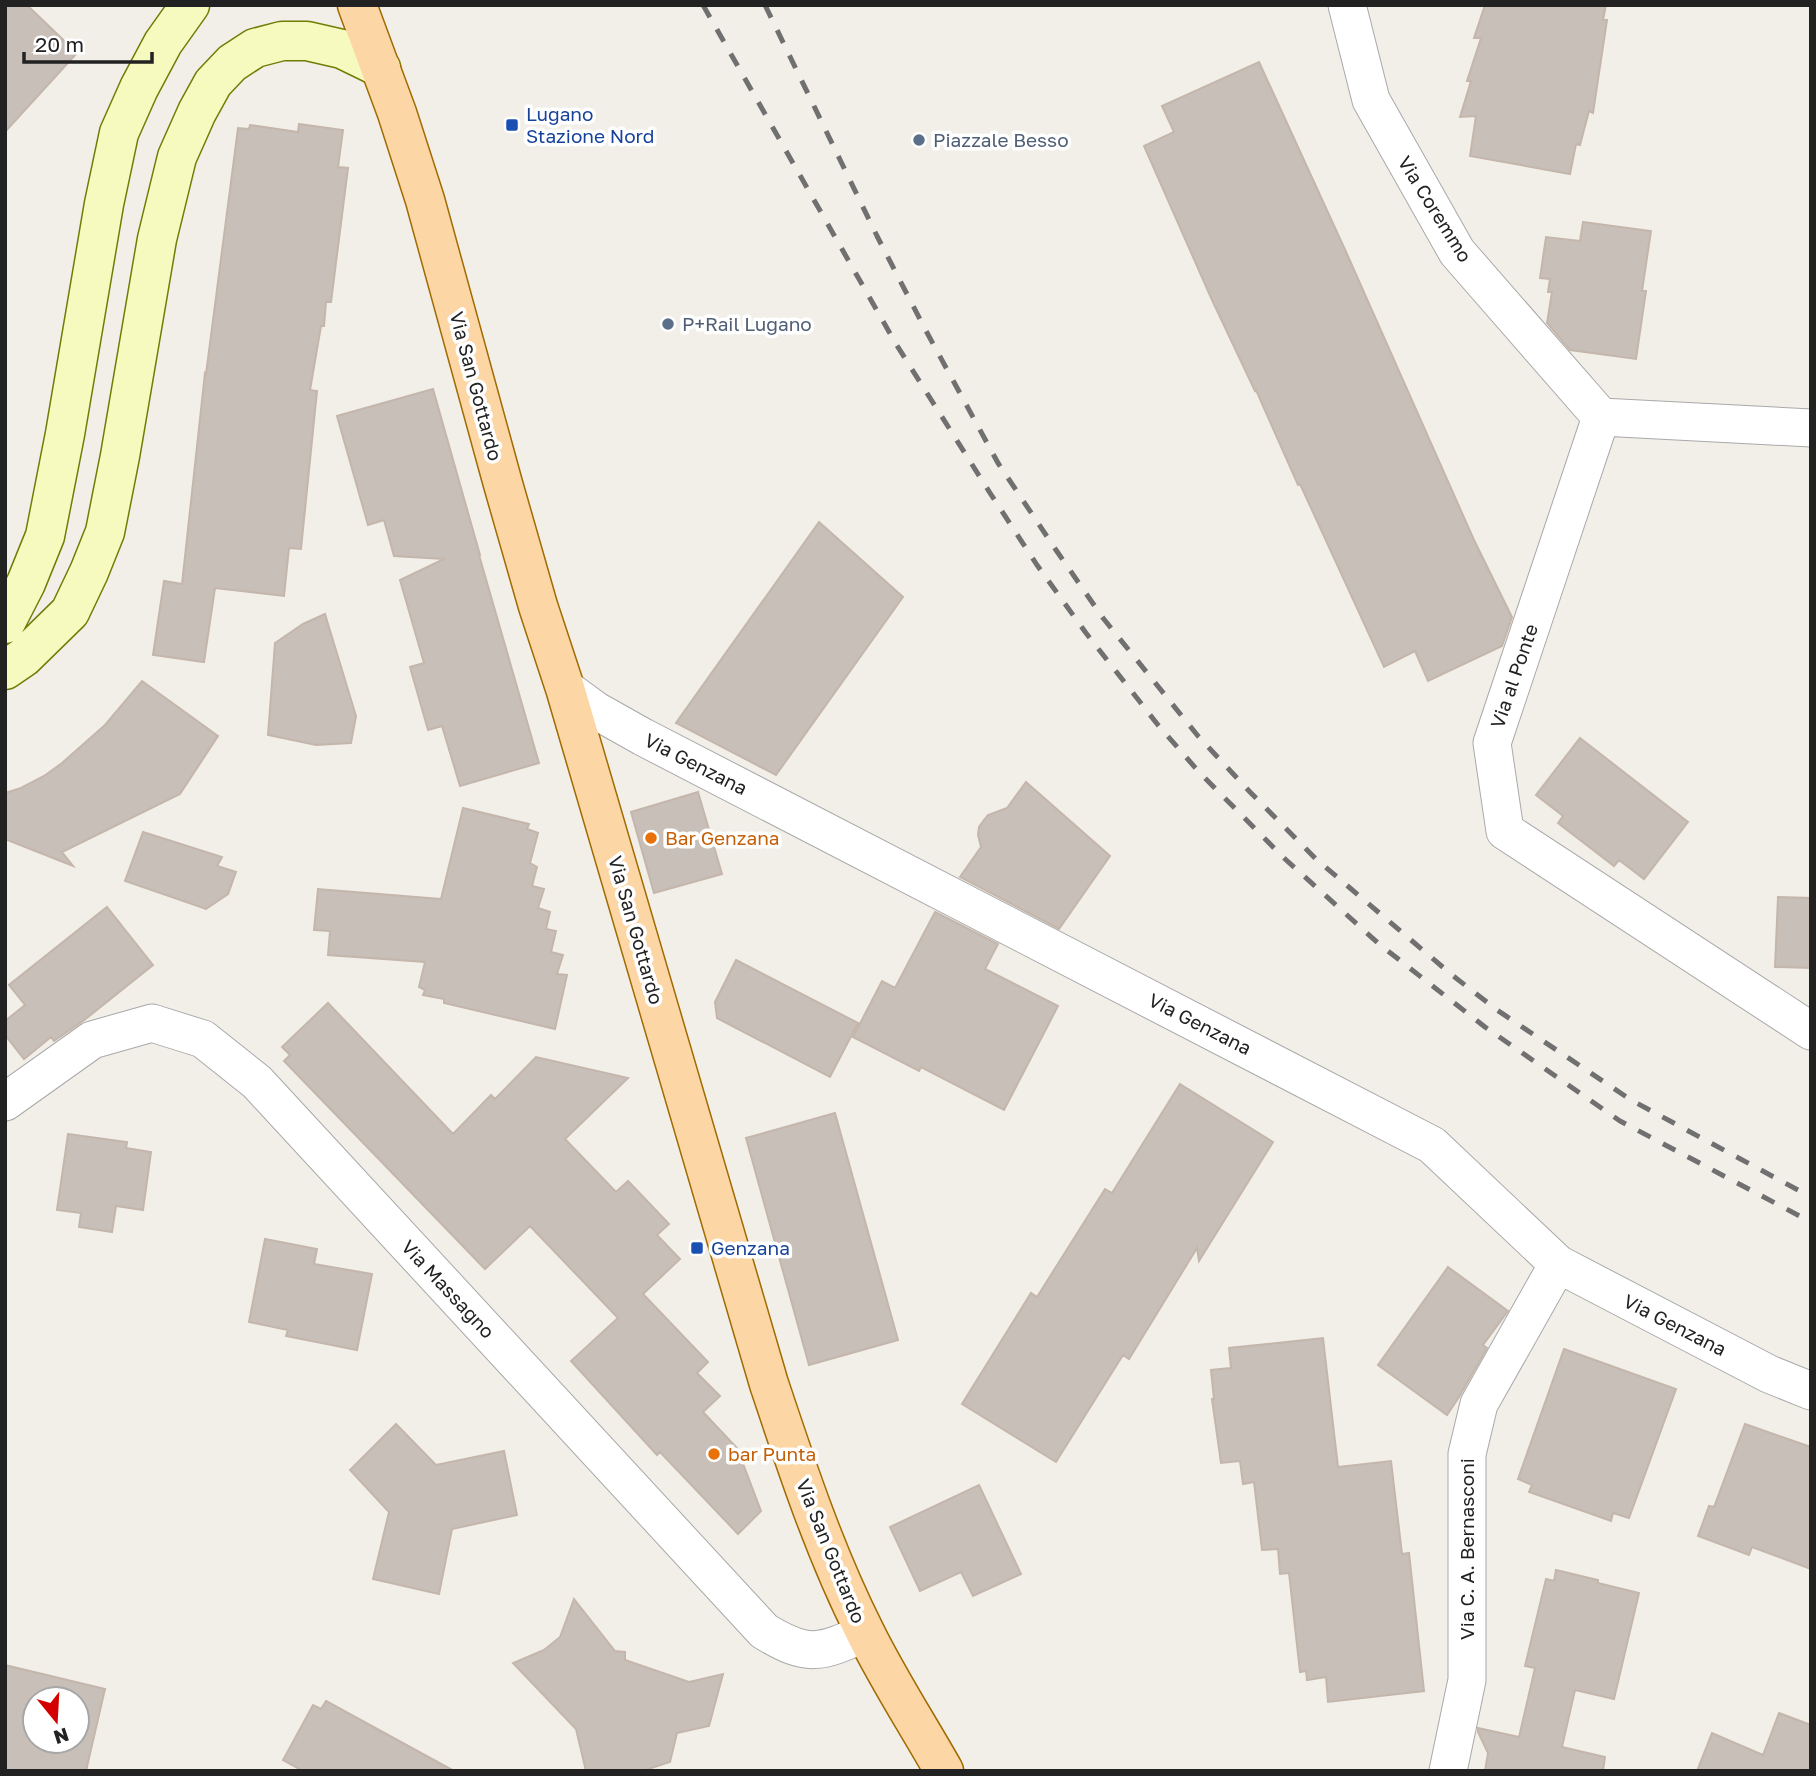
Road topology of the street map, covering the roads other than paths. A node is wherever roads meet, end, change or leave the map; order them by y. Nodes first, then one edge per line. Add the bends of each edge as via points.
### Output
1 (190, 5) edge
2 (357, 5) edge
3 (1347, 5) edge
4 (381, 68) junction
5 (1601, 417) junction
6 (1811, 428) edge
7 (5, 624) edge
8 (5, 670) edge
9 (565, 688) junction
10 (1811, 1031) edge
11 (5, 1102) edge
12 (1558, 1264) junction
13 (1811, 1391) edge
14 (865, 1633) junction
15 (944, 1771) edge
16 (1448, 1771) edge

1 - 7 main road via 157,54 119,133 45,536
2 - 4 main road, Via San Gottardo
3 - 5 street, Via Coremmo via 1371,100 1457,252
4 - 8 main road via 342,50 307,41 282,41 255,48 213,83 177,157 157,239 104,532 70,612
4 - 9 main road, Via San Gottardo via 425,200
5 - 6 street
5 - 10 street, Via al Ponte via 1492,743 1505,831
9 - 12 street, Via Genzana via 643,737 1432,1144
9 - 14 main road, Via San Gottardo via 769,1384 806,1495
11 - 14 street, Via Massagno via 92,1041 152,1023 203,1038 257,1082 764,1631 806,1650 831,1647
12 - 13 street, Via Genzana via 1769,1374
12 - 16 street, Via C. A. Bernasconi via 1479,1404 1467,1454 1467,1680
14 - 15 main road, Via San Gottardo

